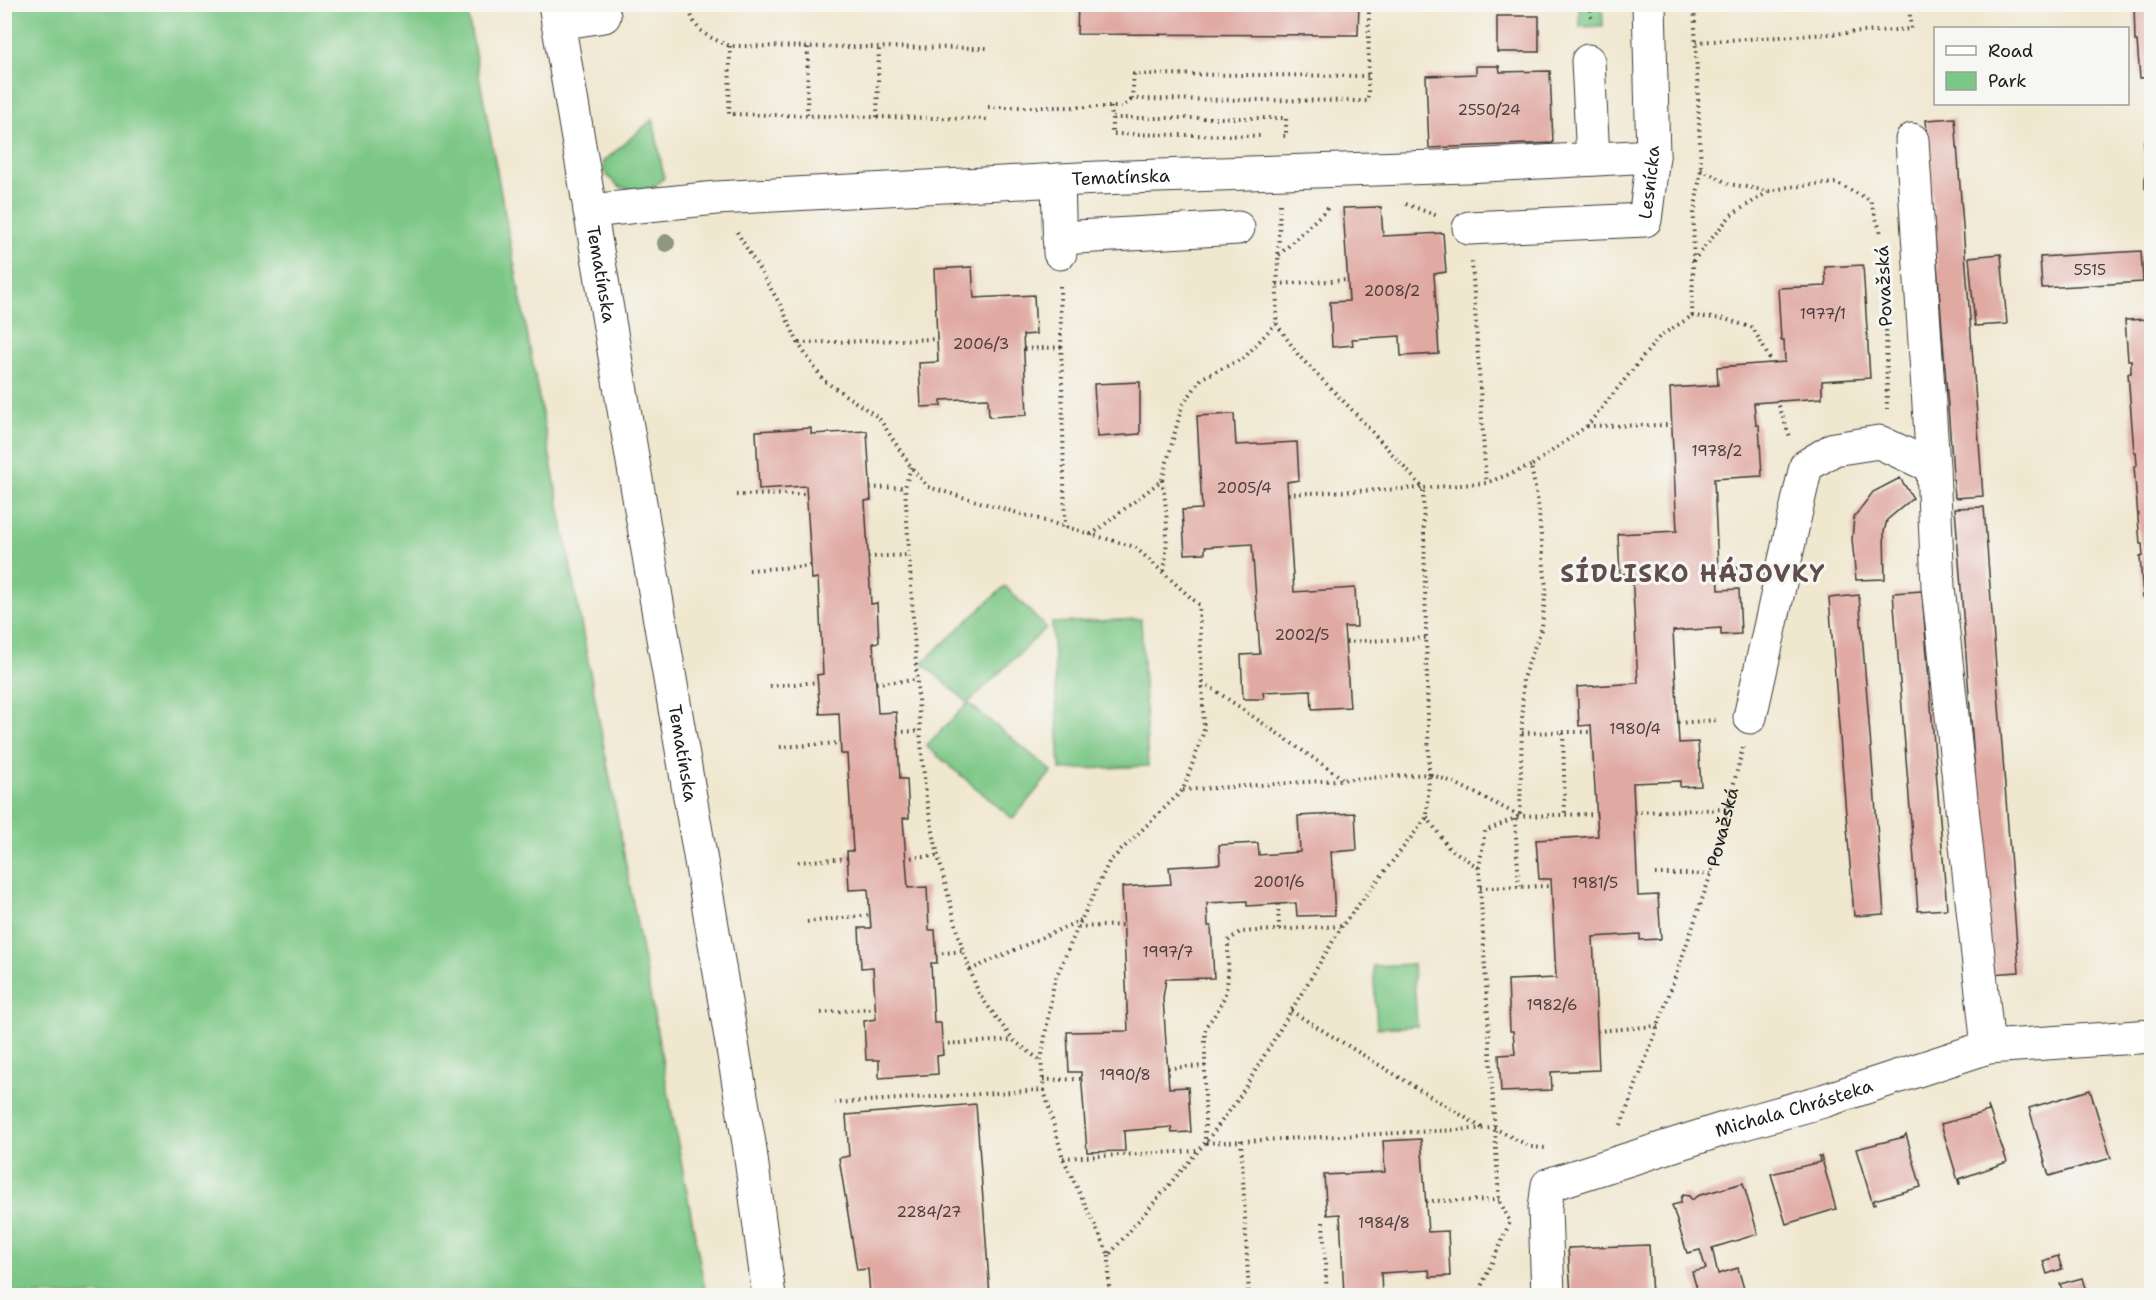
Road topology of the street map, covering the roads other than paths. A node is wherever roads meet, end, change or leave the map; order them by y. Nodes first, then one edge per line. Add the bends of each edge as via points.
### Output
1 (1649, 4) edge
2 (557, 14) edge
3 (604, 16) dead end
4 (1588, 61) dead end
5 (1912, 140) dead end
6 (1653, 156) junction
7 (1593, 159) junction
8 (1058, 180) junction
9 (590, 211) junction
10 (1238, 228) dead end
11 (1469, 228) road end
12 (1933, 467) junction
13 (1750, 717) road end
14 (2151, 1036) edge
15 (1988, 1047) junction
16 (769, 1296) edge
17 (1548, 1296) edge

1 - 6 street, Lesnícka
2 - 3 street
2 - 9 street, Tematínska
4 - 7 street
5 - 12 street
6 - 7 street, Tematínska
6 - 11 street, Lesnícka via 1645,220
7 - 8 street, Tematínska
8 - 9 street, Tematínska via 716,198
8 - 10 street via 1059,245
9 - 16 street, Tematínska via 749,1143
12 - 13 street via 1879,442 1834,449 1806,466
12 - 15 street via 1938,587
14 - 15 street, Michala Chrásteka
15 - 17 street, Michala Chrásteka via 1548,1185

